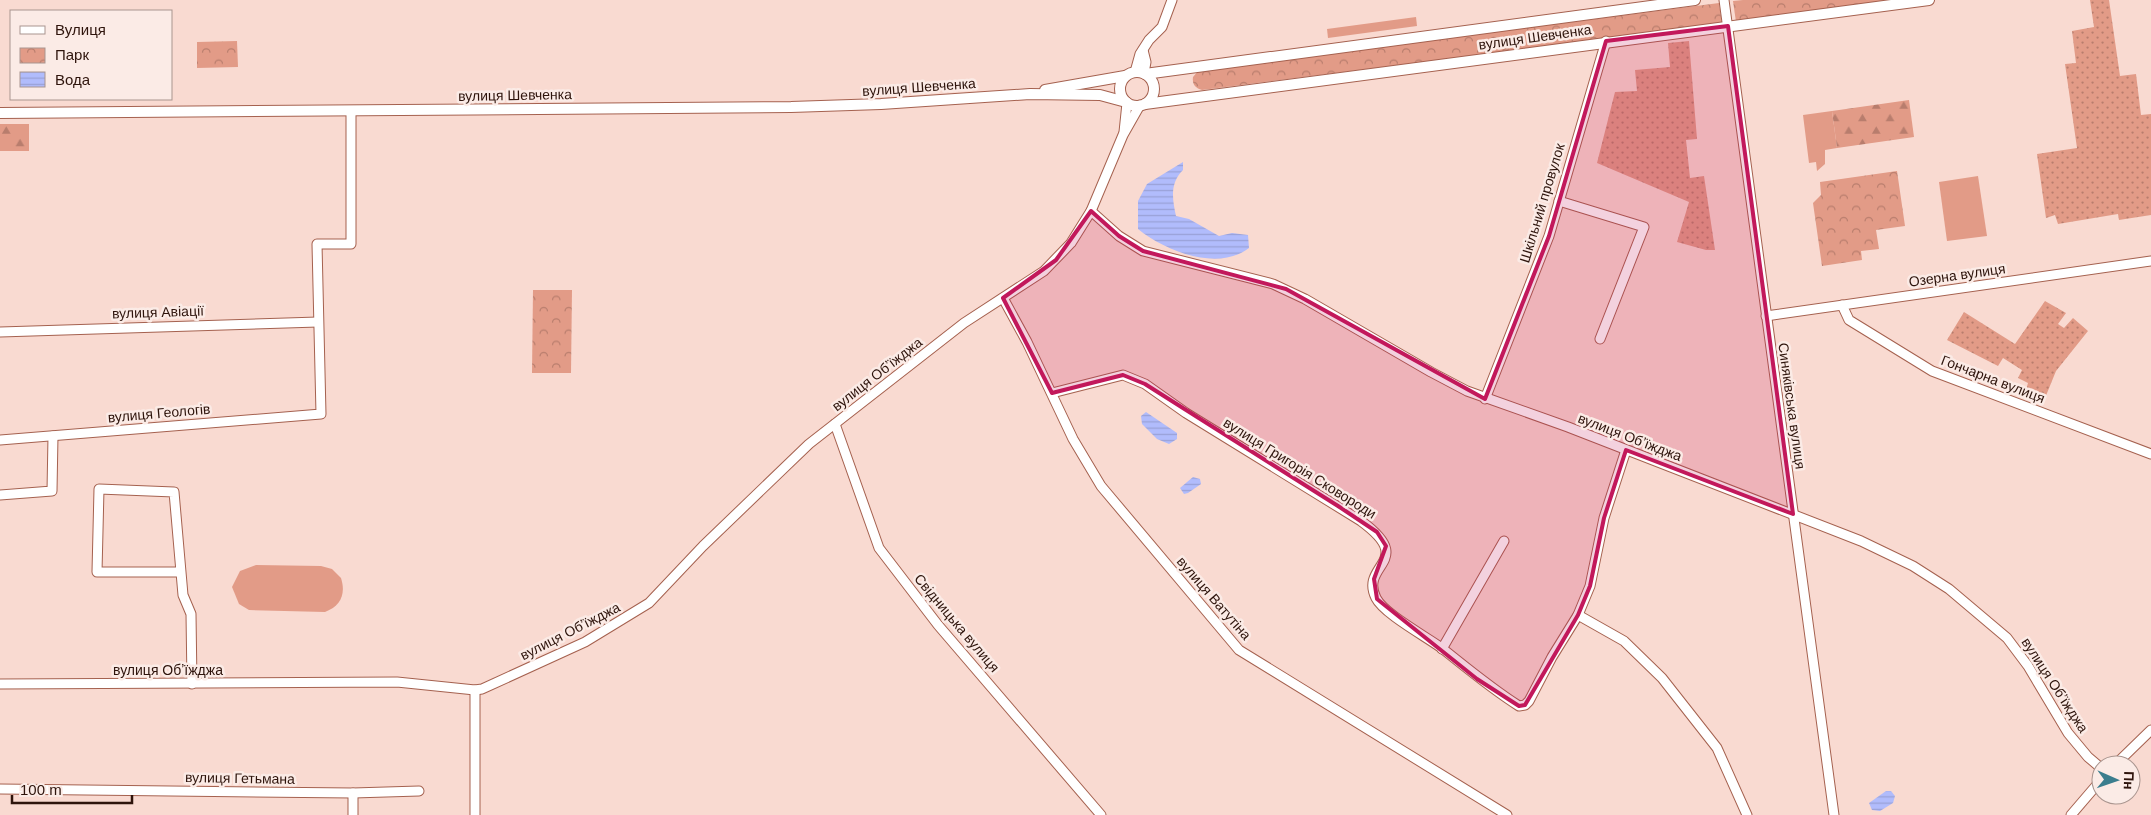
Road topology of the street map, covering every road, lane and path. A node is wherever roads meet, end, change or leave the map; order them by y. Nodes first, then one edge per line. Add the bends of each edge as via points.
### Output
1 (1172, 0) edge
2 (1695, 0) edge
3 (1724, 0) edge
4 (1929, 0) edge
5 (1728, 26) junction
6 (1606, 42) junction
7 (1141, 73) junction
8 (1125, 76) junction
9 (1030, 94) junction
10 (1127, 103) junction
11 (1143, 105) junction
12 (351, 111) junction
13 (0, 113) edge
14 (1124, 134) junction
15 (1559, 201) junction
16 (1091, 211) junction
17 (2151, 261) edge
18 (1003, 298) junction
19 (1842, 305) junction
20 (1766, 316) junction
21 (318, 322) junction
22 (0, 332) edge
23 (1600, 339) dead end
24 (1052, 393) junction
25 (1485, 399) junction
26 (835, 424) junction
27 (53, 436) junction
28 (0, 440) edge
29 (1626, 450) junction
30 (2151, 454) edge
31 (0, 495) edge
32 (1793, 514) junction
33 (1504, 540) dead end
34 (180, 572) junction
35 (1578, 615) junction
36 (1442, 649) junction
37 (0, 684) edge
38 (192, 684) junction
39 (475, 690) junction
40 (2151, 730) edge
41 (2125, 755) edge
42 (2091, 760) edge
43 (0, 789) edge
44 (419, 791) dead end
45 (2091, 792) edge
46 (353, 793) junction
47 (353, 815) edge
48 (475, 815) edge
49 (1101, 815) edge
50 (1507, 815) edge
51 (1747, 815) edge
52 (1834, 815) edge
53 (2071, 815) edge

1 - 7 street via 1162,27 1143,50 1146,62
2 - 7 main road, вулиця Шевченка
3 - 5 street, Синяківська вулиця
4 - 5 main road, вулиця Шевченка
5 - 6 main road, вулиця Шевченка
5 - 20 street, Синяківська вулиця
6 - 11 main road, вулиця Шевченка
6 - 15 street, Шкільний провулок
7 - 8 main road
7 - 11 main road via 1151,80 1154,88
8 - 9 main road, вулиця Шевченка
8 - 10 main road via 1120,90
9 - 10 main road, вулиця Шевченка via 1100,95
9 - 12 main road, вулиця Шевченка via 791,107
10 - 11 main road
10 - 14 street, вулиця Обʼїжджа
11 - 14 street, вулиця Обʼїжджа
12 - 13 main road, вулиця Шевченка
12 - 21 street via 352,244 317,244
14 - 16 street, вулиця Обʼїжджа
15 - 23 street via 1644,227
15 - 25 street, Шкільний провулок via 1549,236
16 - 18 street, вулиця Обʼїжджа via 1056,260
16 - 25 street, вулиця Обʼїжджа via 1119,236 1144,251 1244,275 1286,289
17 - 19 street, Озерна вулиця
18 - 24 street, вулиця Ватутіна
18 - 26 street, вулиця Обʼїжджа via 964,323
19 - 20 street, Озерна вулиця
19 - 30 street, Гончарна вулиця via 1849,320 1932,371
20 - 32 street, Синяківська вулиця
21 - 22 street, вулиця Авіації
21 - 27 street, вулиця Геологів via 321,414
24 - 36 street, вулиця Григорія Сковороди via 1123,375 1145,384 1338,506 1376,532 1386,546 1385,558 1374,579 1377,599
24 - 50 street, вулиця Ватутіна via 1101,486 1239,650
25 - 29 street, вулиця Обʼїжджа
26 - 39 street, вулиця Обʼїжджа via 772,478 650,603 562,653
26 - 49 street, Свідницька вулиця via 879,548 938,625
27 - 28 street, вулиця Геологів
27 - 31 street via 52,491
29 - 32 street, вулиця Обʼїжджа
29 - 35 street, вулиця Григорія Сковороди via 1604,518 1590,586
32 - 42 street, вулиця Обʼїжджа via 1913,566 1949,589 2007,638 2028,666 2068,733
32 - 52 street, Синяківська вулиця
33 - 36 street
34 - 34 street via 97,572 99,489 174,492
34 - 38 street via 183,595 191,614
35 - 36 street, вулиця Григорія Сковороди via 1525,705 1519,706 1477,679
35 - 51 street via 1624,641 1662,678 1717,748
37 - 38 street, вулиця Обʼїжджа
38 - 39 street, вулиця Обʼїжджа via 397,682
39 - 48 street
40 - 41 street
43 - 46 street, вулиця Гетьмана
44 - 46 street, вулиця Гетьмана
45 - 53 street
46 - 47 street

